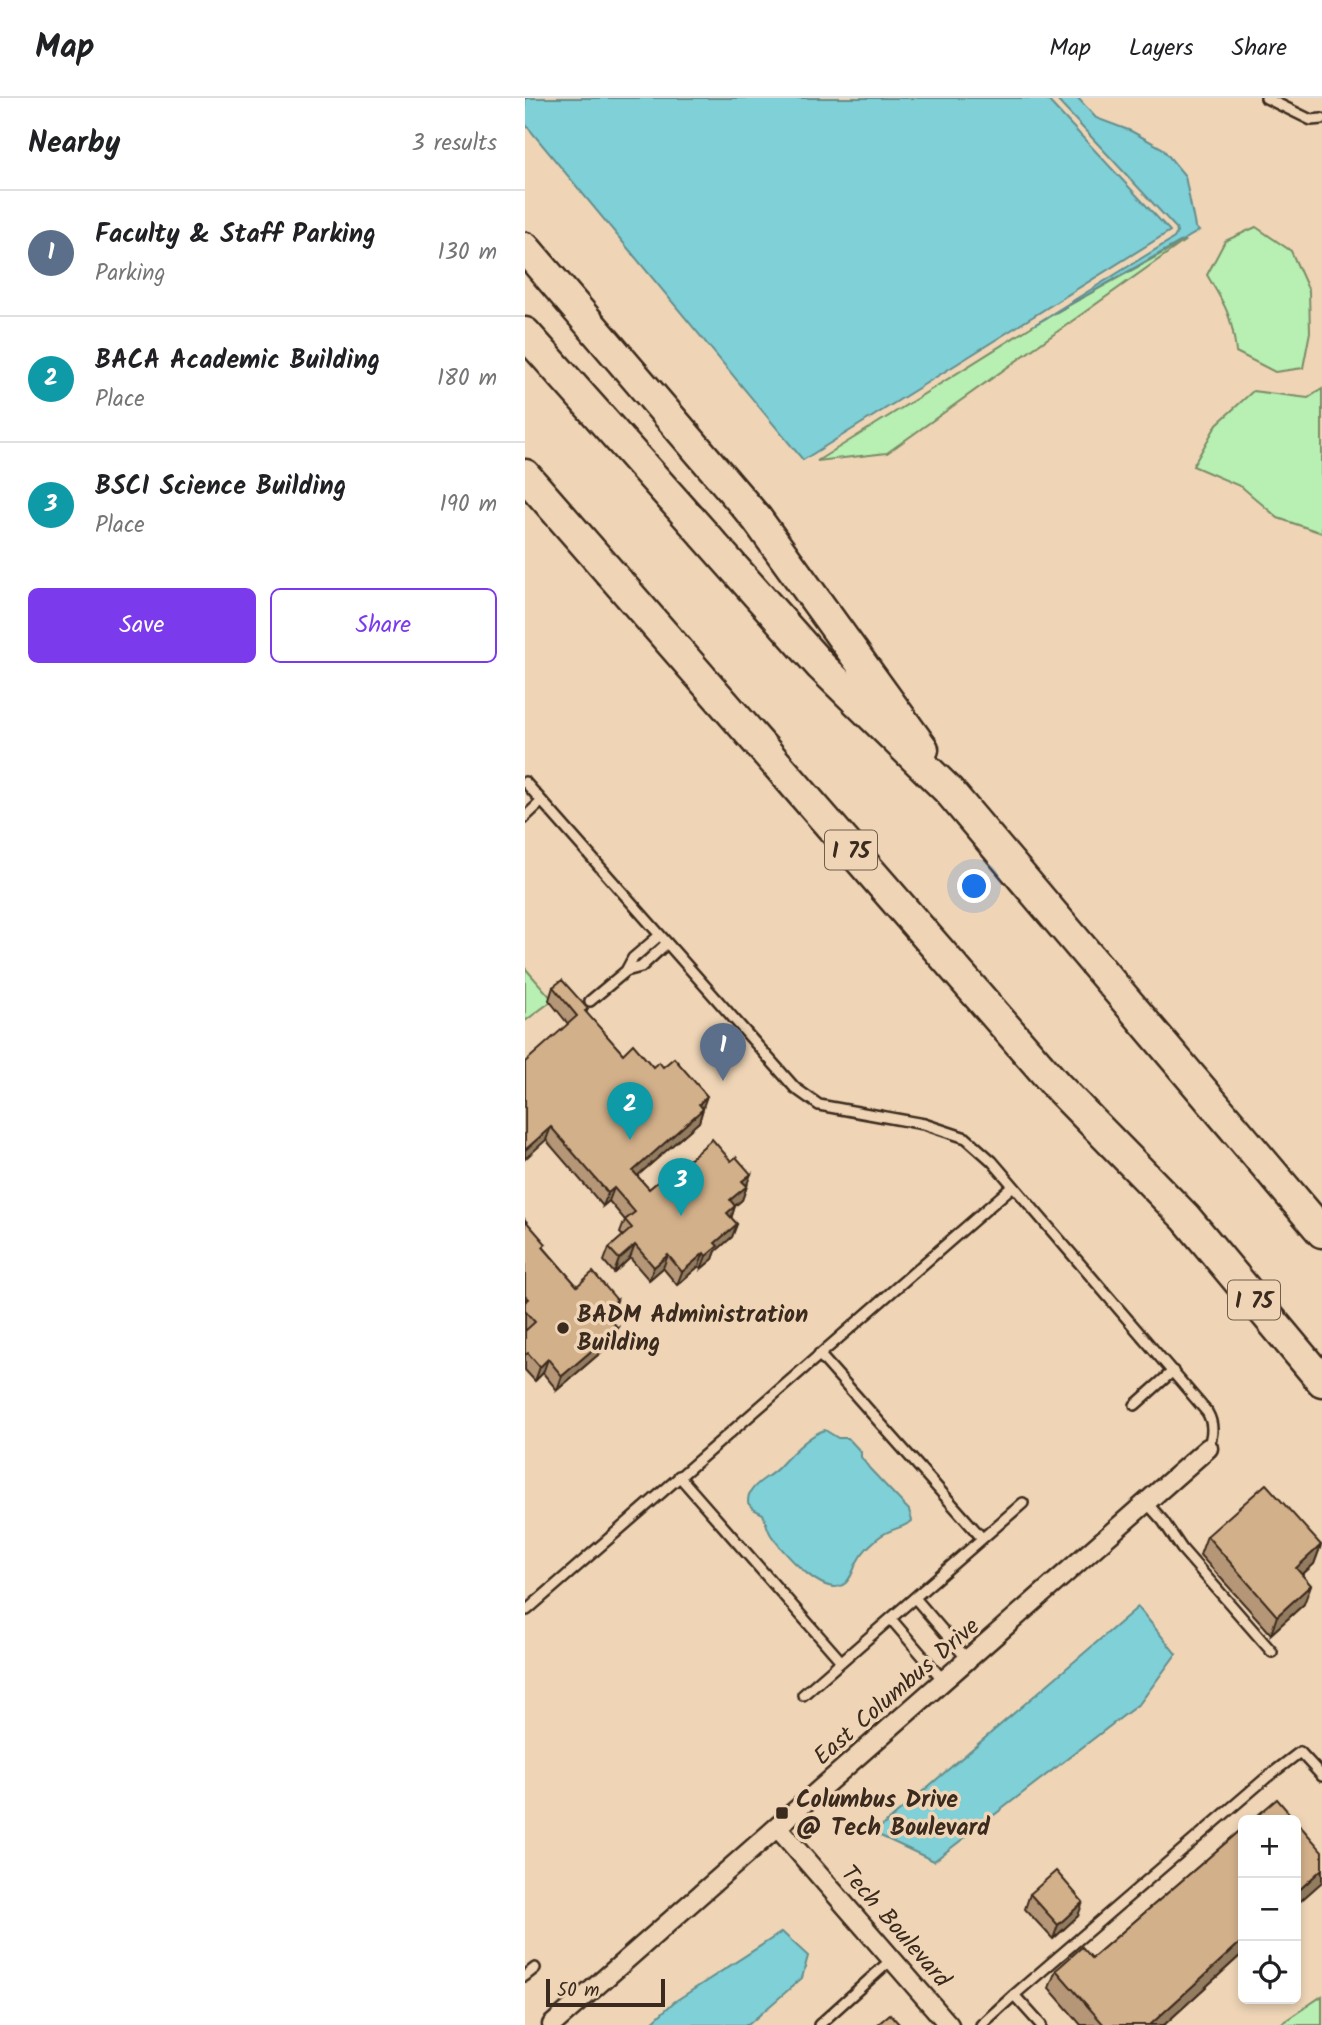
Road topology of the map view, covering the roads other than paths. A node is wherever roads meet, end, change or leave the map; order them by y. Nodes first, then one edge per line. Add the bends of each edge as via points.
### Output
1 (1266, 98) edge
2 (1322, 119) edge
3 (525, 248) edge
4 (525, 332) edge
5 (525, 475) edge
6 (525, 782) edge
7 (949, 791) junction
8 (542, 801) junction
9 (525, 817) edge
10 (660, 935) junction
11 (667, 943) junction
12 (626, 971) junction
13 (590, 1001) dead end
14 (1013, 1186) junction
15 (1322, 1232) edge
16 (819, 1354) junction
17 (1173, 1371) junction
18 (1322, 1381) edge
19 (1135, 1405) dead end
20 (1208, 1448) joint
21 (679, 1476) junction
22 (1146, 1502) junction
23 (1023, 1503) dead end
24 (982, 1538) junction
25 (915, 1598) junction
26 (527, 1610) dead end
27 (891, 1619) junction
28 (1272, 1652) dead end
29 (968, 1660) junction
30 (841, 1661) junction
31 (944, 1681) junction
32 (803, 1695) dead end
33 (1322, 1776) edge
34 (778, 1828) junction
35 (892, 1959) junction
36 (535, 1968) dead end
37 (525, 1976) edge
38 (1014, 1995) junction
39 (552, 2025) edge
40 (819, 2025) edge
41 (949, 2025) edge
42 (981, 2025) edge
43 (1041, 2025) edge

1 - 2 lane via 1311,120
3 - 7 highway via 757,519 913,733
4 - 7 highway via 821,666
5 - 18 highway, I 75 via 1057,1086 1186,1217
6 - 8 lane
7 - 15 highway
8 - 9 lane
8 - 10 lane
10 - 11 lane
10 - 12 lane via 633,958
11 - 12 lane via 641,967
11 - 14 lane via 795,1088 819,1105 924,1124 966,1138
12 - 13 lane
14 - 16 lane
14 - 17 lane
16 - 21 lane
16 - 24 lane
17 - 19 lane
17 - 20 lane via 1212,1420
20 - 22 street, East Columbus Drive
21 - 26 lane
21 - 30 lane
22 - 28 lane
22 - 29 street, East Columbus Drive
23 - 24 lane
24 - 25 lane
25 - 27 lane
25 - 29 lane
27 - 30 lane
27 - 31 lane
29 - 31 street, East Columbus Drive
30 - 32 lane
31 - 34 street, East Columbus Drive
33 - 38 lane via 1300,1752
34 - 35 street, Tech Boulevard
34 - 39 street, East Columbus Drive
35 - 40 lane
35 - 41 street, Tech Boulevard
36 - 37 lane
38 - 42 lane
38 - 43 lane

